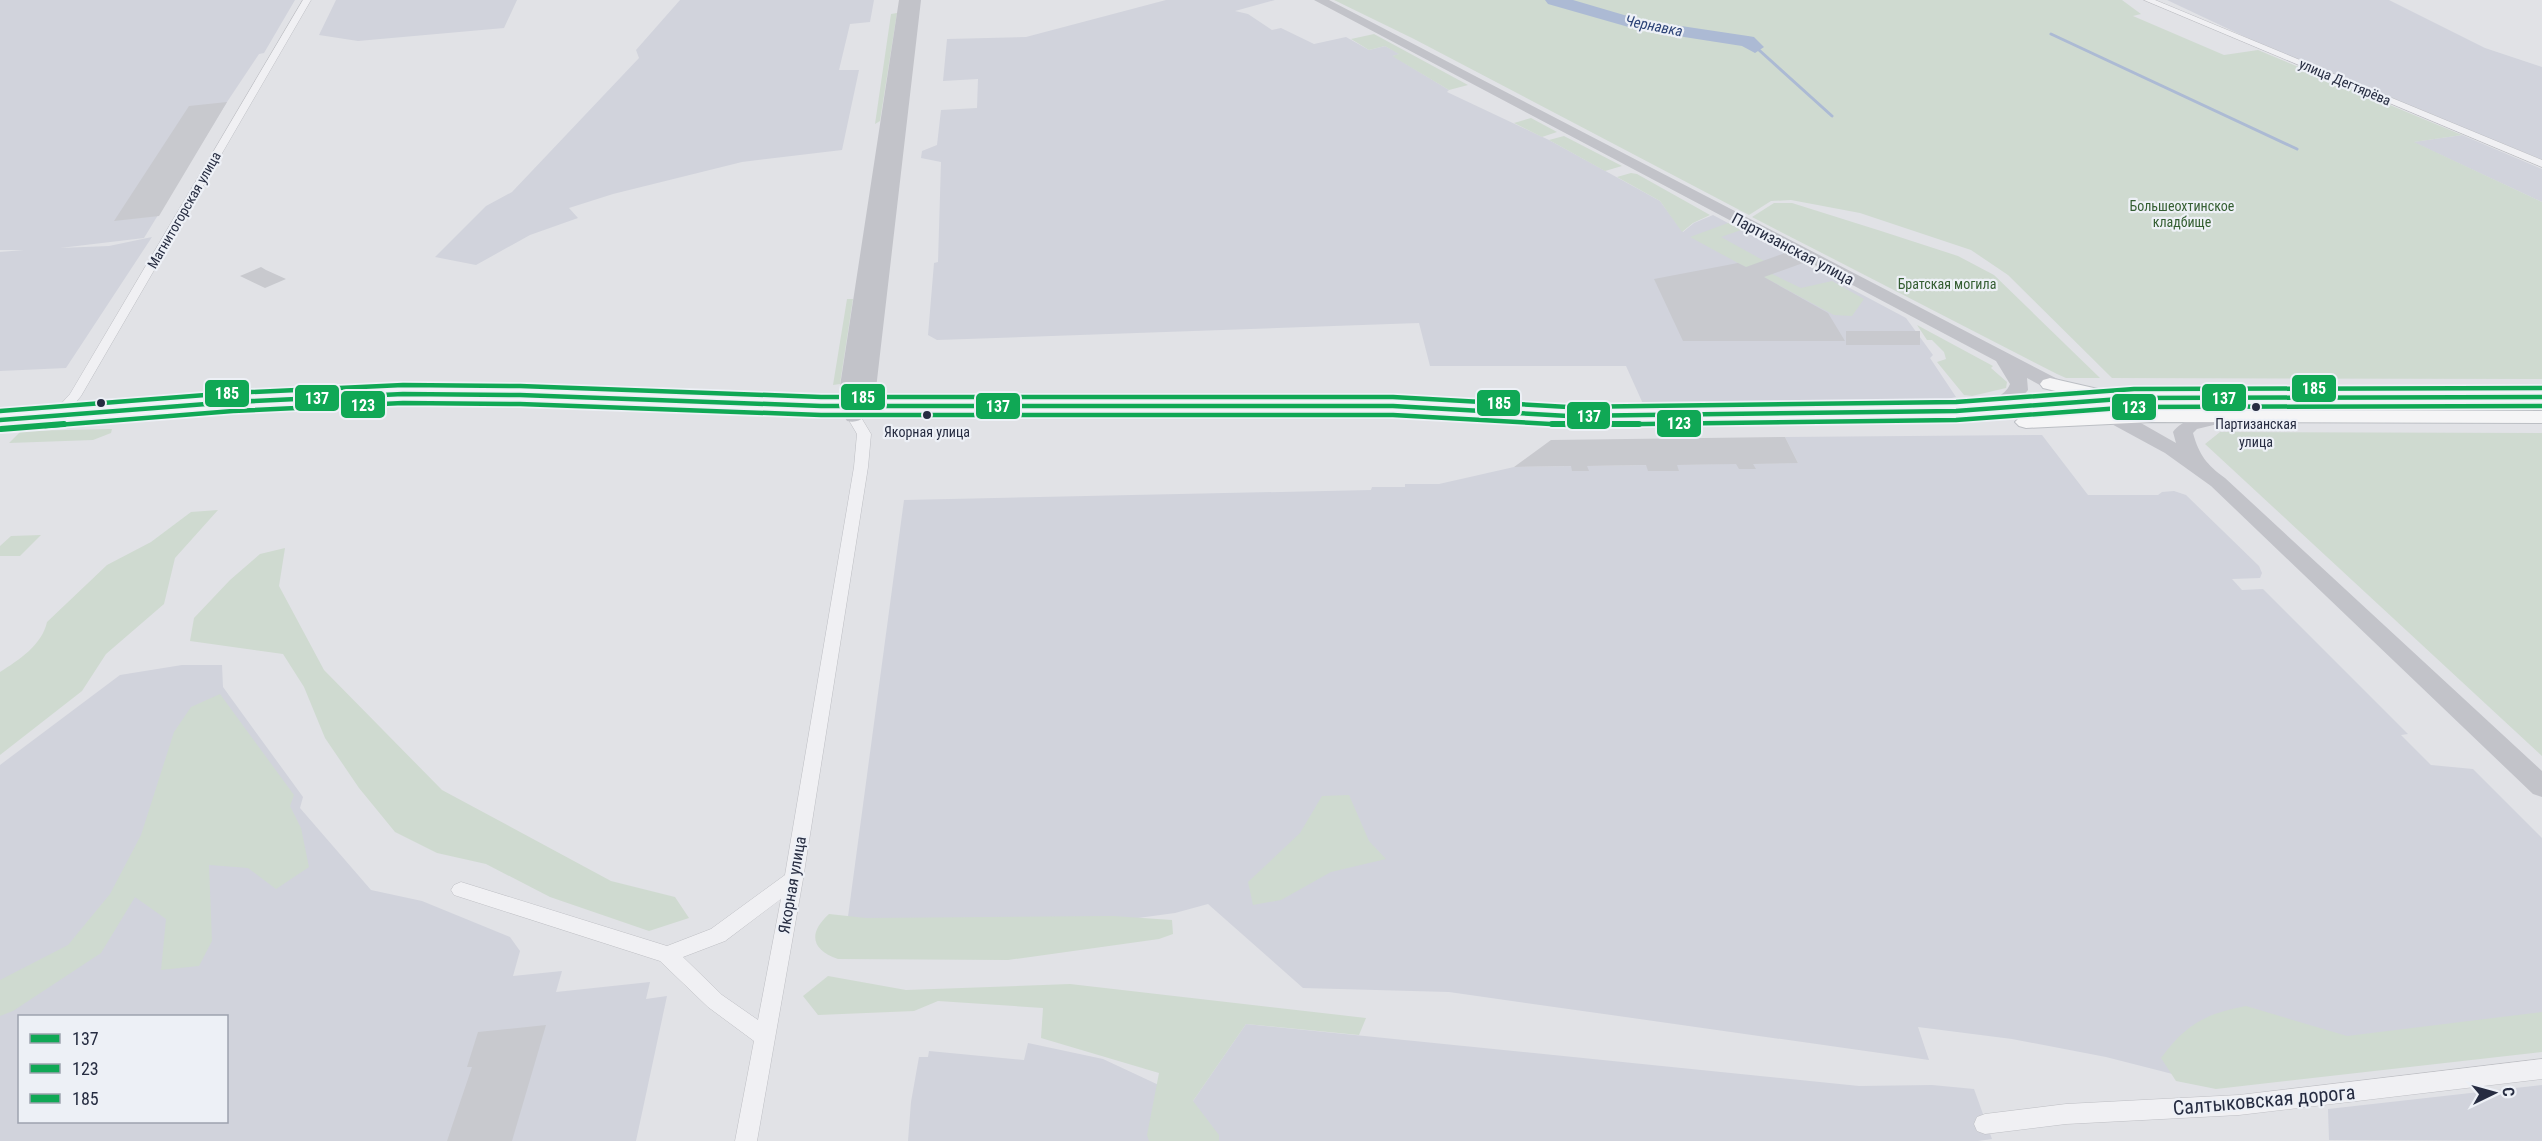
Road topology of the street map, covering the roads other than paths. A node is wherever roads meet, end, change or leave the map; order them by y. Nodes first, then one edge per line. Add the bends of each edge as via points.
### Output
1 (307, 0) edge
2 (905, 0) edge
3 (915, 0) edge
4 (1320, 0) edge
5 (2148, 0) edge
6 (2542, 164) edge
7 (2004, 360) junction
8 (2050, 384) junction
9 (2192, 397) junction
10 (2542, 397) edge
11 (2085, 401) junction
12 (1991, 409) junction
13 (855, 410) junction
14 (57, 416) junction
15 (2223, 417) junction
16 (2542, 417) edge
17 (2118, 418) junction
18 (0, 420) edge
19 (2198, 466) junction
20 (2542, 787) edge
21 (794, 879) junction
22 (461, 890) dead end
23 (667, 955) junction
24 (764, 1037) junction
25 (2542, 1069) edge
26 (1985, 1125) dead end
27 (746, 1141) edge

1 - 14 street, Магнитогорская улица via 75,396
2 - 13 street, Якорная улица
3 - 13 street, Якорная улица
4 - 7 street, Партизанская улица
5 - 6 street, улица Дегтярёва
7 - 8 street, Партизанская улица
7 - 12 street via 2020,380 2020,386 2016,394
8 - 9 main road via 2097,393 2169,393
8 - 11 street, Партизанская улица
9 - 10 main road
9 - 11 main road
11 - 12 main road
11 - 17 street, Партизанская улица
12 - 13 main road via 1568,416 1392,406
13 - 14 main road via 451,403 306,407 101,420
13 - 17 main road via 1342,416 1573,429 1929,425
13 - 21 street, Якорная улица via 864,434 861,467
14 - 18 main road
15 - 16 main road
15 - 17 main road
15 - 19 street via 2190,425 2182,432
17 - 19 street, Партизанская улица
19 - 20 street, Партизанская улица
21 - 23 street via 718,935
21 - 24 street, Якорная улица
22 - 23 street
23 - 24 street via 715,1001
24 - 27 street, Якорная улица
25 - 26 street, Салтыковская дорога via 2239,1105 2066,1114

